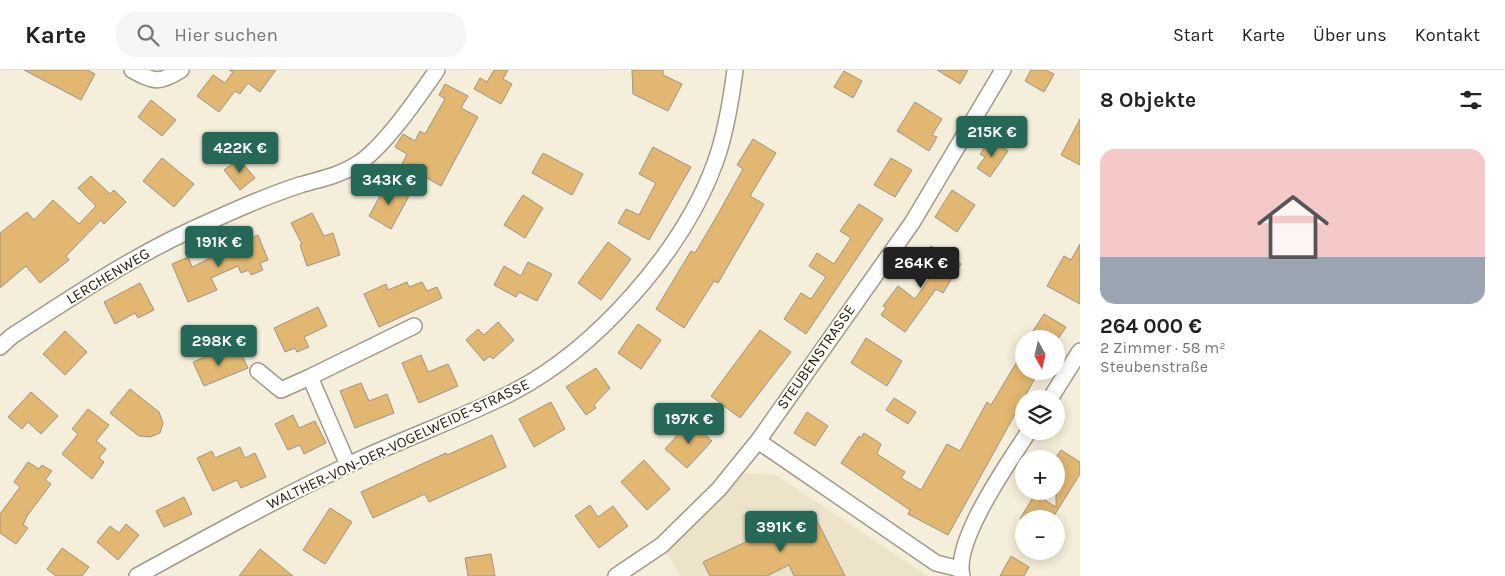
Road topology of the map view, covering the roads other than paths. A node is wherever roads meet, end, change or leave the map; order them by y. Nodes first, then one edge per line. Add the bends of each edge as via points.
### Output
1 (132, 70) edge
2 (181, 70) edge
3 (437, 70) edge
4 (735, 70) edge
5 (1003, 70) edge
6 (414, 326) dead end
7 (0, 347) edge
8 (1080, 351) edge
9 (258, 371) dead end
10 (310, 377) junction
11 (1056, 390) edge
12 (1024, 440) edge
13 (758, 441) junction
14 (348, 465) junction
15 (961, 572) edge
16 (137, 576) edge
17 (616, 576) edge

1 - 2 street via 149,79 162,81
3 - 7 street, LERCHENWEG via 386,136 358,164 328,179 266,198 131,259
4 - 14 street, WALTHER-VON-DER-VOGELWEIDE-STRASSE via 731,106 715,163 687,223 610,320 565,360 514,392
5 - 13 street, STEUBENSTRASSE via 912,223
6 - 10 street
8 - 11 street
9 - 10 street via 280,390
10 - 14 street
12 - 15 street via 968,533
13 - 15 street via 936,563
13 - 17 street, STEUBENSTRASSE via 719,489 662,545
14 - 16 street, WALTHER-VON-DER-VOGELWEIDE-STRASSE

